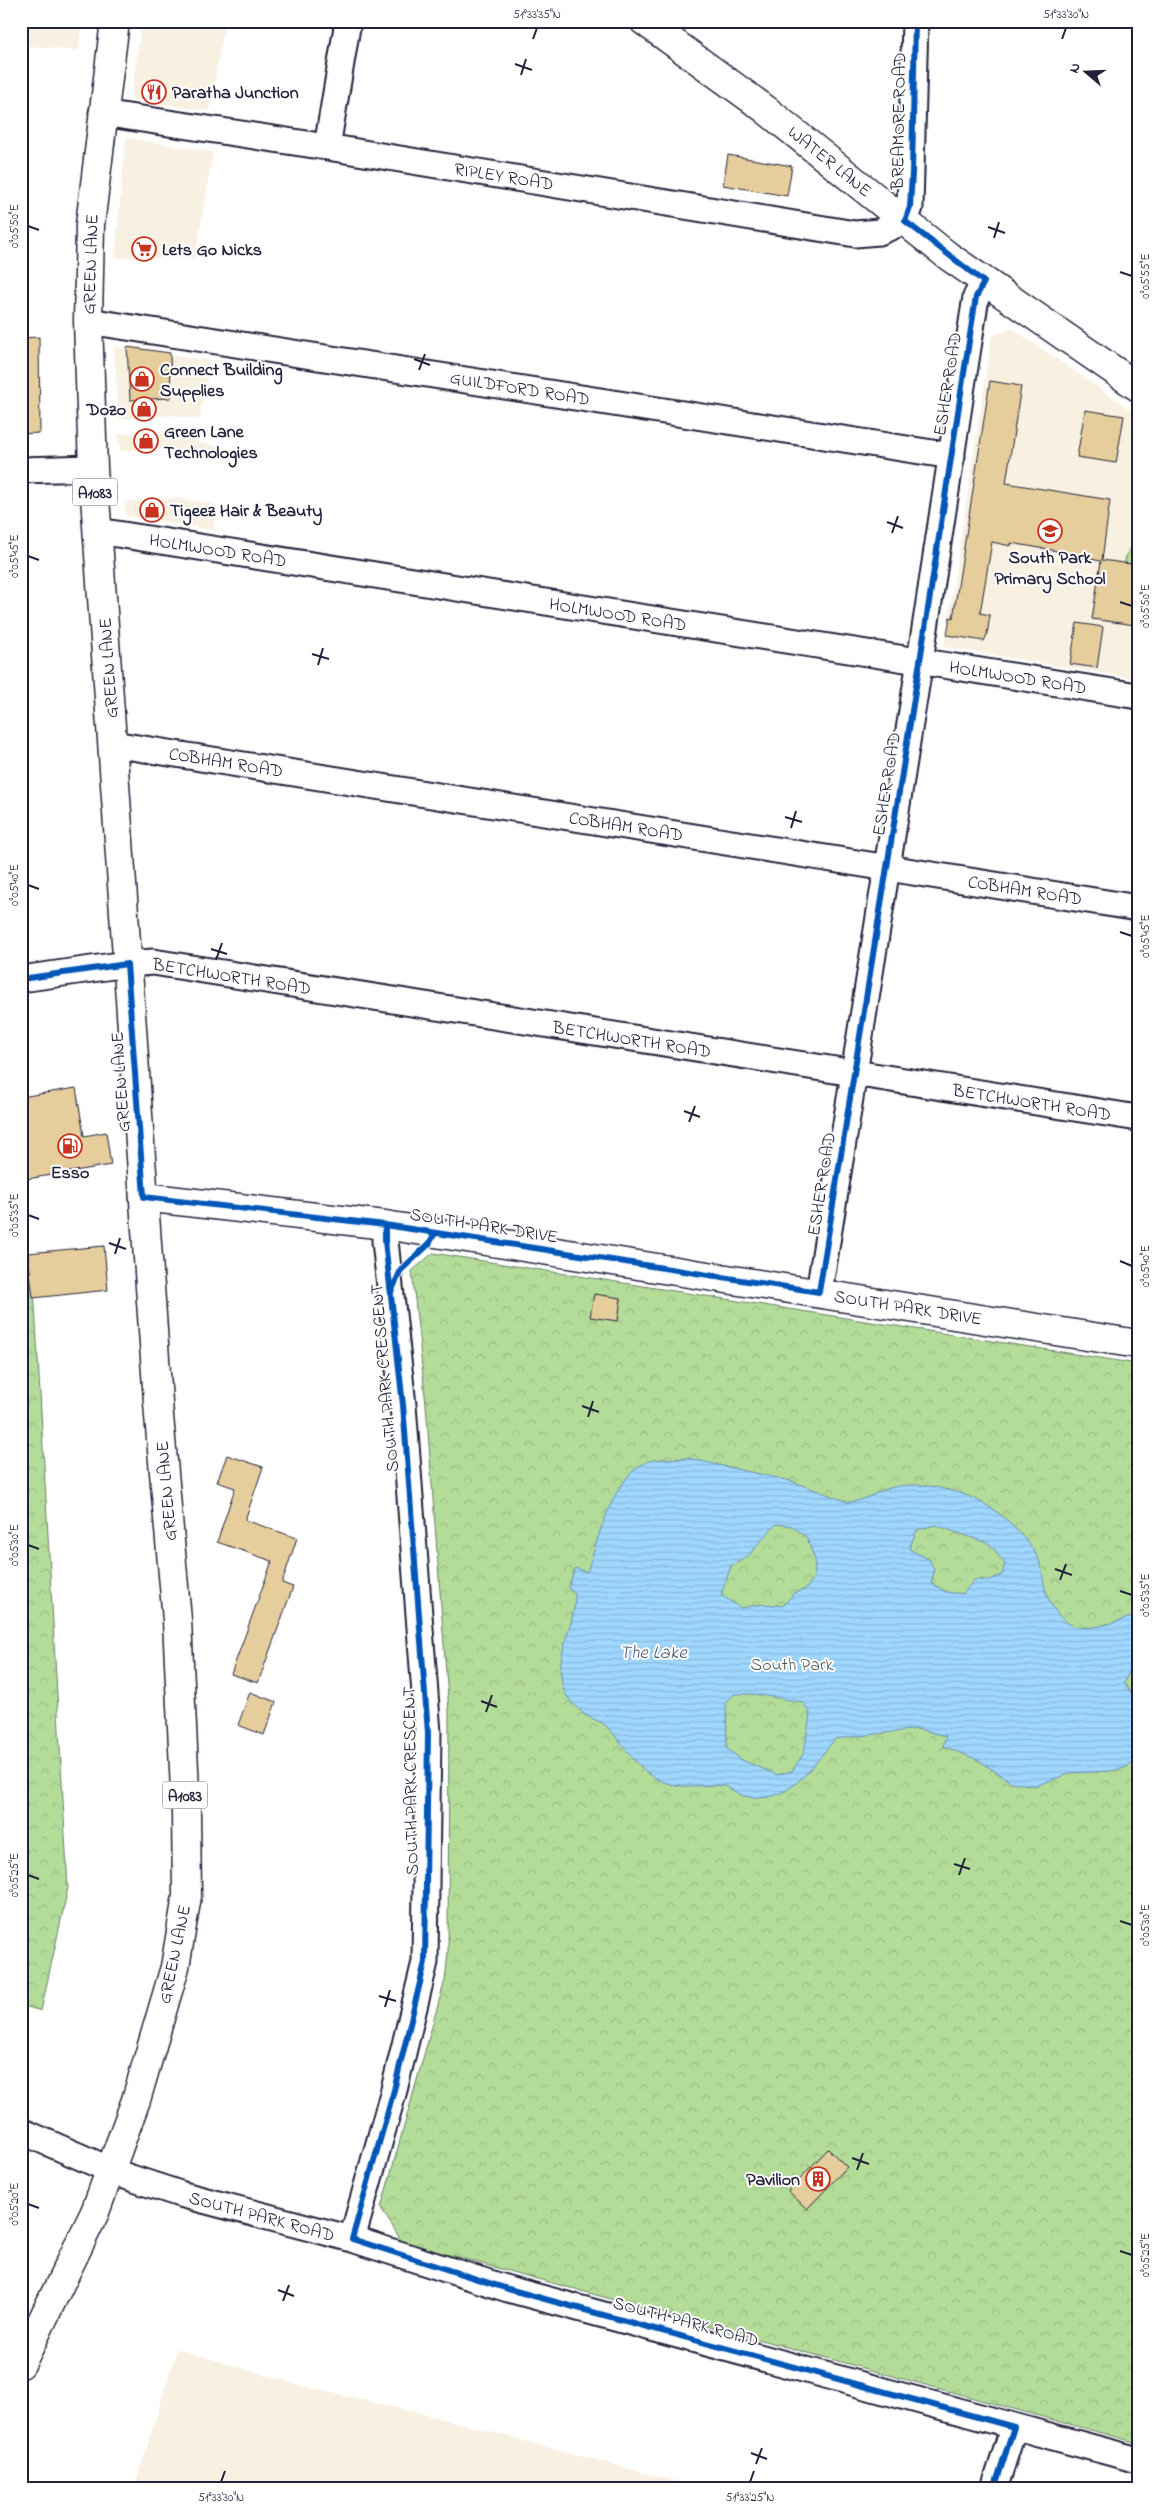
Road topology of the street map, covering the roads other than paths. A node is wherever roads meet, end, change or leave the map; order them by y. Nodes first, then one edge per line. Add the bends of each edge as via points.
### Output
1 (115, 21) edge
2 (348, 21) edge
3 (644, 21) edge
4 (915, 21) edge
5 (102, 113) junction
6 (327, 147) junction
7 (905, 221) junction
8 (984, 282) junction
9 (88, 321) junction
10 (1138, 387) edge
11 (952, 456) junction
12 (93, 468) junction
13 (21, 470) edge
14 (98, 531) junction
15 (920, 662) junction
16 (1138, 696) edge
17 (113, 744) junction
18 (887, 868) junction
19 (1138, 908) edge
20 (127, 964) junction
21 (21, 979) edge
22 (853, 1074) junction
23 (1138, 1118) edge
24 (144, 1197) junction
25 (386, 1225) junction
26 (819, 1292) junction
27 (1138, 1344) edge
28 (21, 2131) edge
29 (110, 2170) junction
30 (352, 2239) junction
31 (21, 2364) edge
32 (1014, 2427) junction
33 (1138, 2460) edge
34 (994, 2489) edge

1 - 5 main road, GREEN LANE / A1083
2 - 6 street
3 - 7 main road, WATER LANE via 765,109
4 - 7 street, BREAMORE ROAD via 912,173 910,208
5 - 6 street, RIPLEY ROAD
5 - 9 main road, GREEN LANE / A1083 via 90,224
6 - 7 street, RIPLEY ROAD via 855,234 879,232
7 - 8 main road, WATER LANE
8 - 10 main road, WATER LANE
8 - 11 street, ESHER ROAD via 976,297
9 - 11 street, GUILDFORD ROAD
9 - 12 main road, GREEN LANE / A1083
11 - 15 street, ESHER ROAD
12 - 13 street
12 - 14 main road, GREEN LANE / A1083
14 - 15 street, HOLMWOOD ROAD
14 - 17 main road, GREEN LANE / A1083
15 - 16 street, HOLMWOOD ROAD
15 - 18 street, ESHER ROAD
17 - 18 street, COBHAM ROAD
17 - 20 main road, GREEN LANE / A1083
18 - 19 street, COBHAM ROAD
18 - 22 street, ESHER ROAD
20 - 21 street, BETCHWORTH ROAD
20 - 22 street, BETCHWORTH ROAD via 163,964
20 - 24 main road, GREEN LANE / A1083
22 - 23 street, BETCHWORTH ROAD
22 - 26 street, ESHER ROAD
24 - 25 main road, SOUTH PARK DRIVE
24 - 29 main road, GREEN LANE / A1083 via 159,1416 178,1620 187,1896 175,1966 136,2100
25 - 26 main road, SOUTH PARK DRIVE
25 - 30 street, SOUTH PARK CRESCENT via 428,1732 424,1962 394,2090
26 - 27 main road, SOUTH PARK DRIVE
28 - 29 street, SOUTH PARK ROAD
29 - 30 street, SOUTH PARK ROAD via 180,2194
29 - 31 main road, GREEN LANE / A1083 via 95,2212
30 - 32 street, SOUTH PARK ROAD via 508,2288
32 - 33 street, SOUTH PARK ROAD
32 - 34 street

